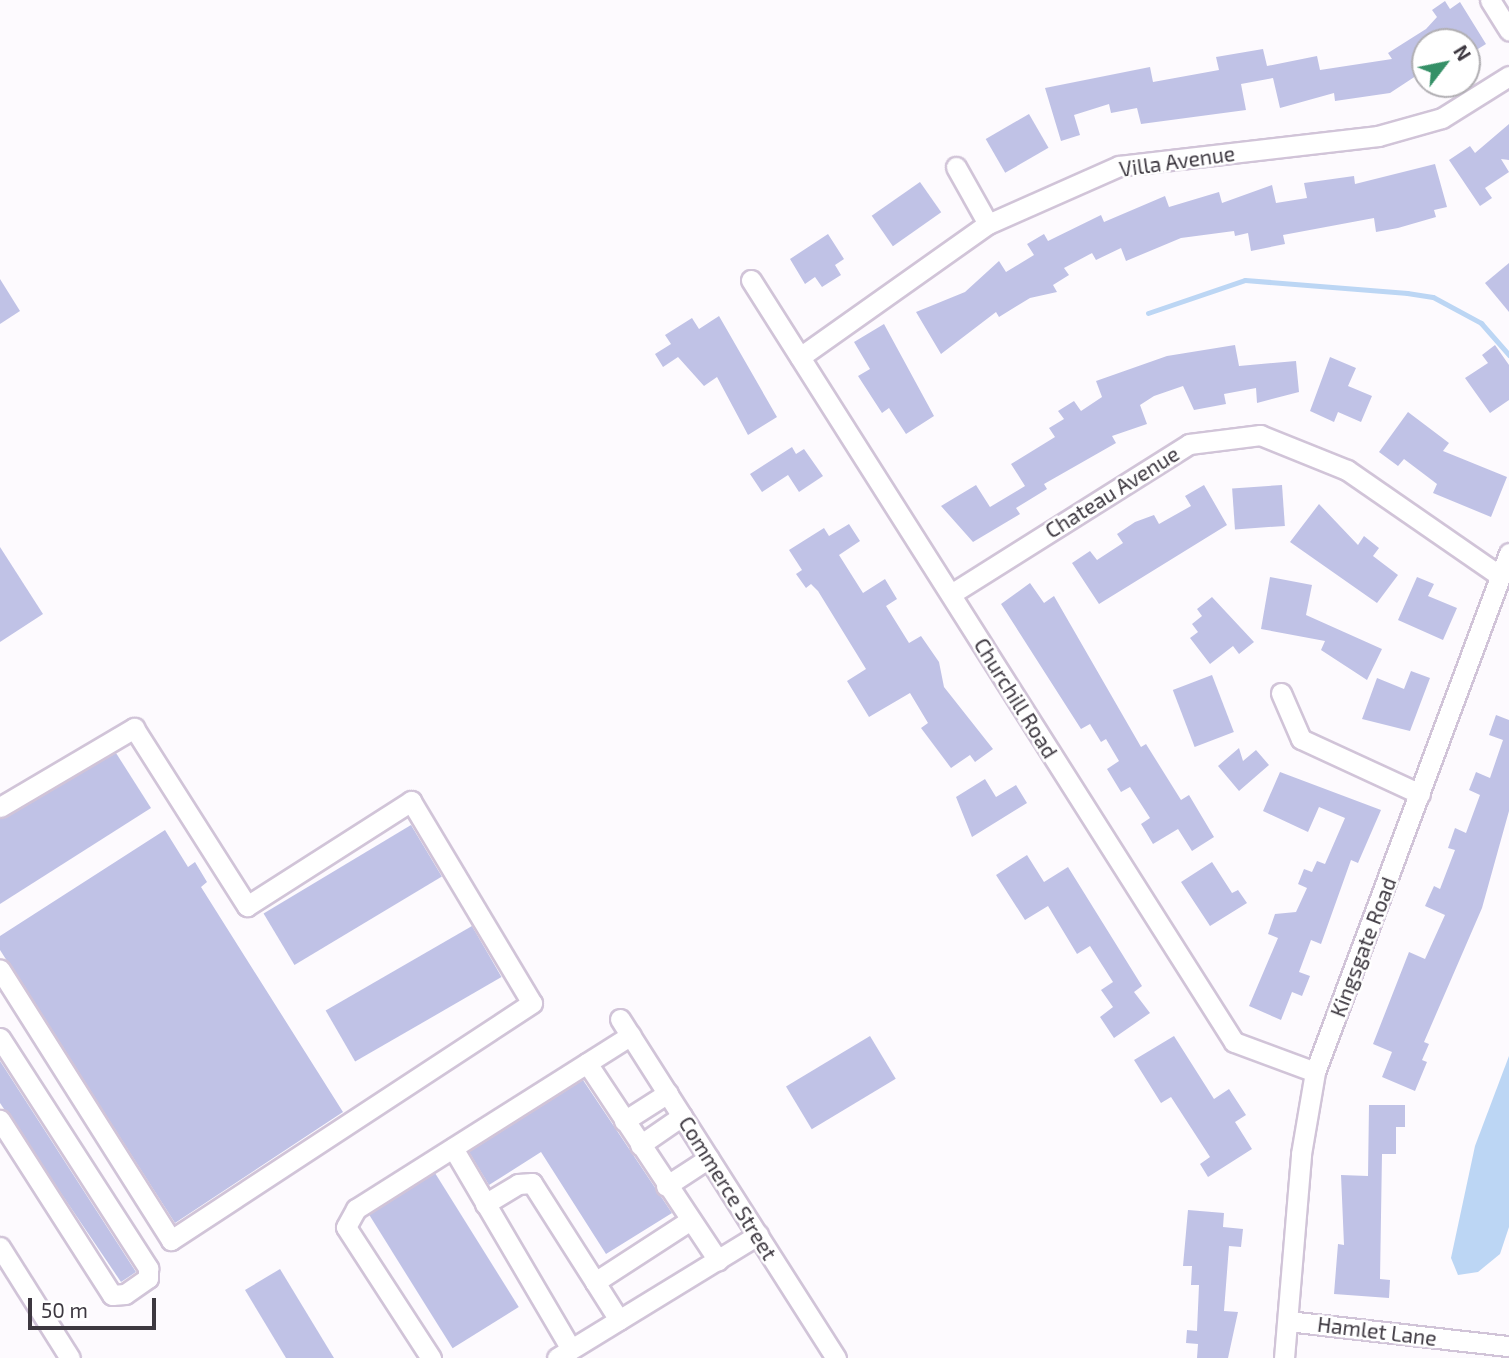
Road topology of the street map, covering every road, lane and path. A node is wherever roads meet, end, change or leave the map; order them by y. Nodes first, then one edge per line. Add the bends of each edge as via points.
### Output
1 (1490, 0) edge
2 (1509, 30) edge
3 (1509, 76) edge
4 (956, 167) dead end
5 (988, 224) junction
6 (751, 280) dead end
7 (800, 357) junction
8 (1509, 552) edge
9 (1500, 576) junction
10 (951, 594) junction
11 (1281, 693) dead end
12 (1420, 794) junction
13 (0, 807) edge
14 (0, 969) edge
15 (0, 1038) edge
16 (587, 1063) junction
17 (1315, 1072) junction
18 (668, 1093) junction
19 (682, 1116) junction
20 (0, 1120) edge
21 (624, 1121) junction
22 (640, 1145) junction
23 (453, 1147) junction
24 (709, 1158) junction
25 (666, 1186) junction
26 (485, 1204) junction
27 (689, 1221) junction
28 (758, 1235) junction
29 (0, 1247) edge
30 (718, 1260) junction
31 (595, 1282) junction
32 (619, 1320) junction
33 (1288, 1321) junction
34 (1509, 1346) edge
35 (564, 1354) edge
36 (70, 1358) edge
37 (430, 1358) edge
38 (836, 1358) edge
39 (1284, 1358) edge

1 - 2 street
3 - 5 street, Villa Avenue via 1442,118 1391,133 1119,166
4 - 5 street
5 - 7 street, Villa Avenue
6 - 7 street, Churchill Road
7 - 10 street, Churchill Road
8 - 9 street, Kingsgate Road
9 - 10 street, Chateau Avenue via 1347,470 1260,435 1189,444
9 - 12 street, Kingsgate Road
10 - 17 street, Churchill Road via 1234,1042
11 - 12 street via 1301,739
12 - 17 street, Kingsgate Road
13 - 14 street via 134,728 247,906 411,801 532,1003 171,1240
15 - 20 street via 148,1268 148,1278 125,1294 112,1295
16 - 18 street, Commerce Street via 626,1027
16 - 21 street
16 - 23 street
17 - 33 street, Kingsgate Road
18 - 19 street, Commerce Street
18 - 21 street
19 - 22 street
19 - 24 street, Commerce Street
21 - 22 street
22 - 25 street
23 - 26 street
23 - 37 street via 356,1209 346,1227
24 - 25 street
24 - 28 street, Commerce Street
25 - 27 street
26 - 31 street via 518,1184 533,1183
26 - 35 street
27 - 30 street
27 - 31 street
28 - 30 street
28 - 38 street, Commerce Street
29 - 36 street
30 - 32 street
31 - 32 street
32 - 35 street
33 - 34 street, Hamlet Lane
33 - 39 street, Kingsgate Road

